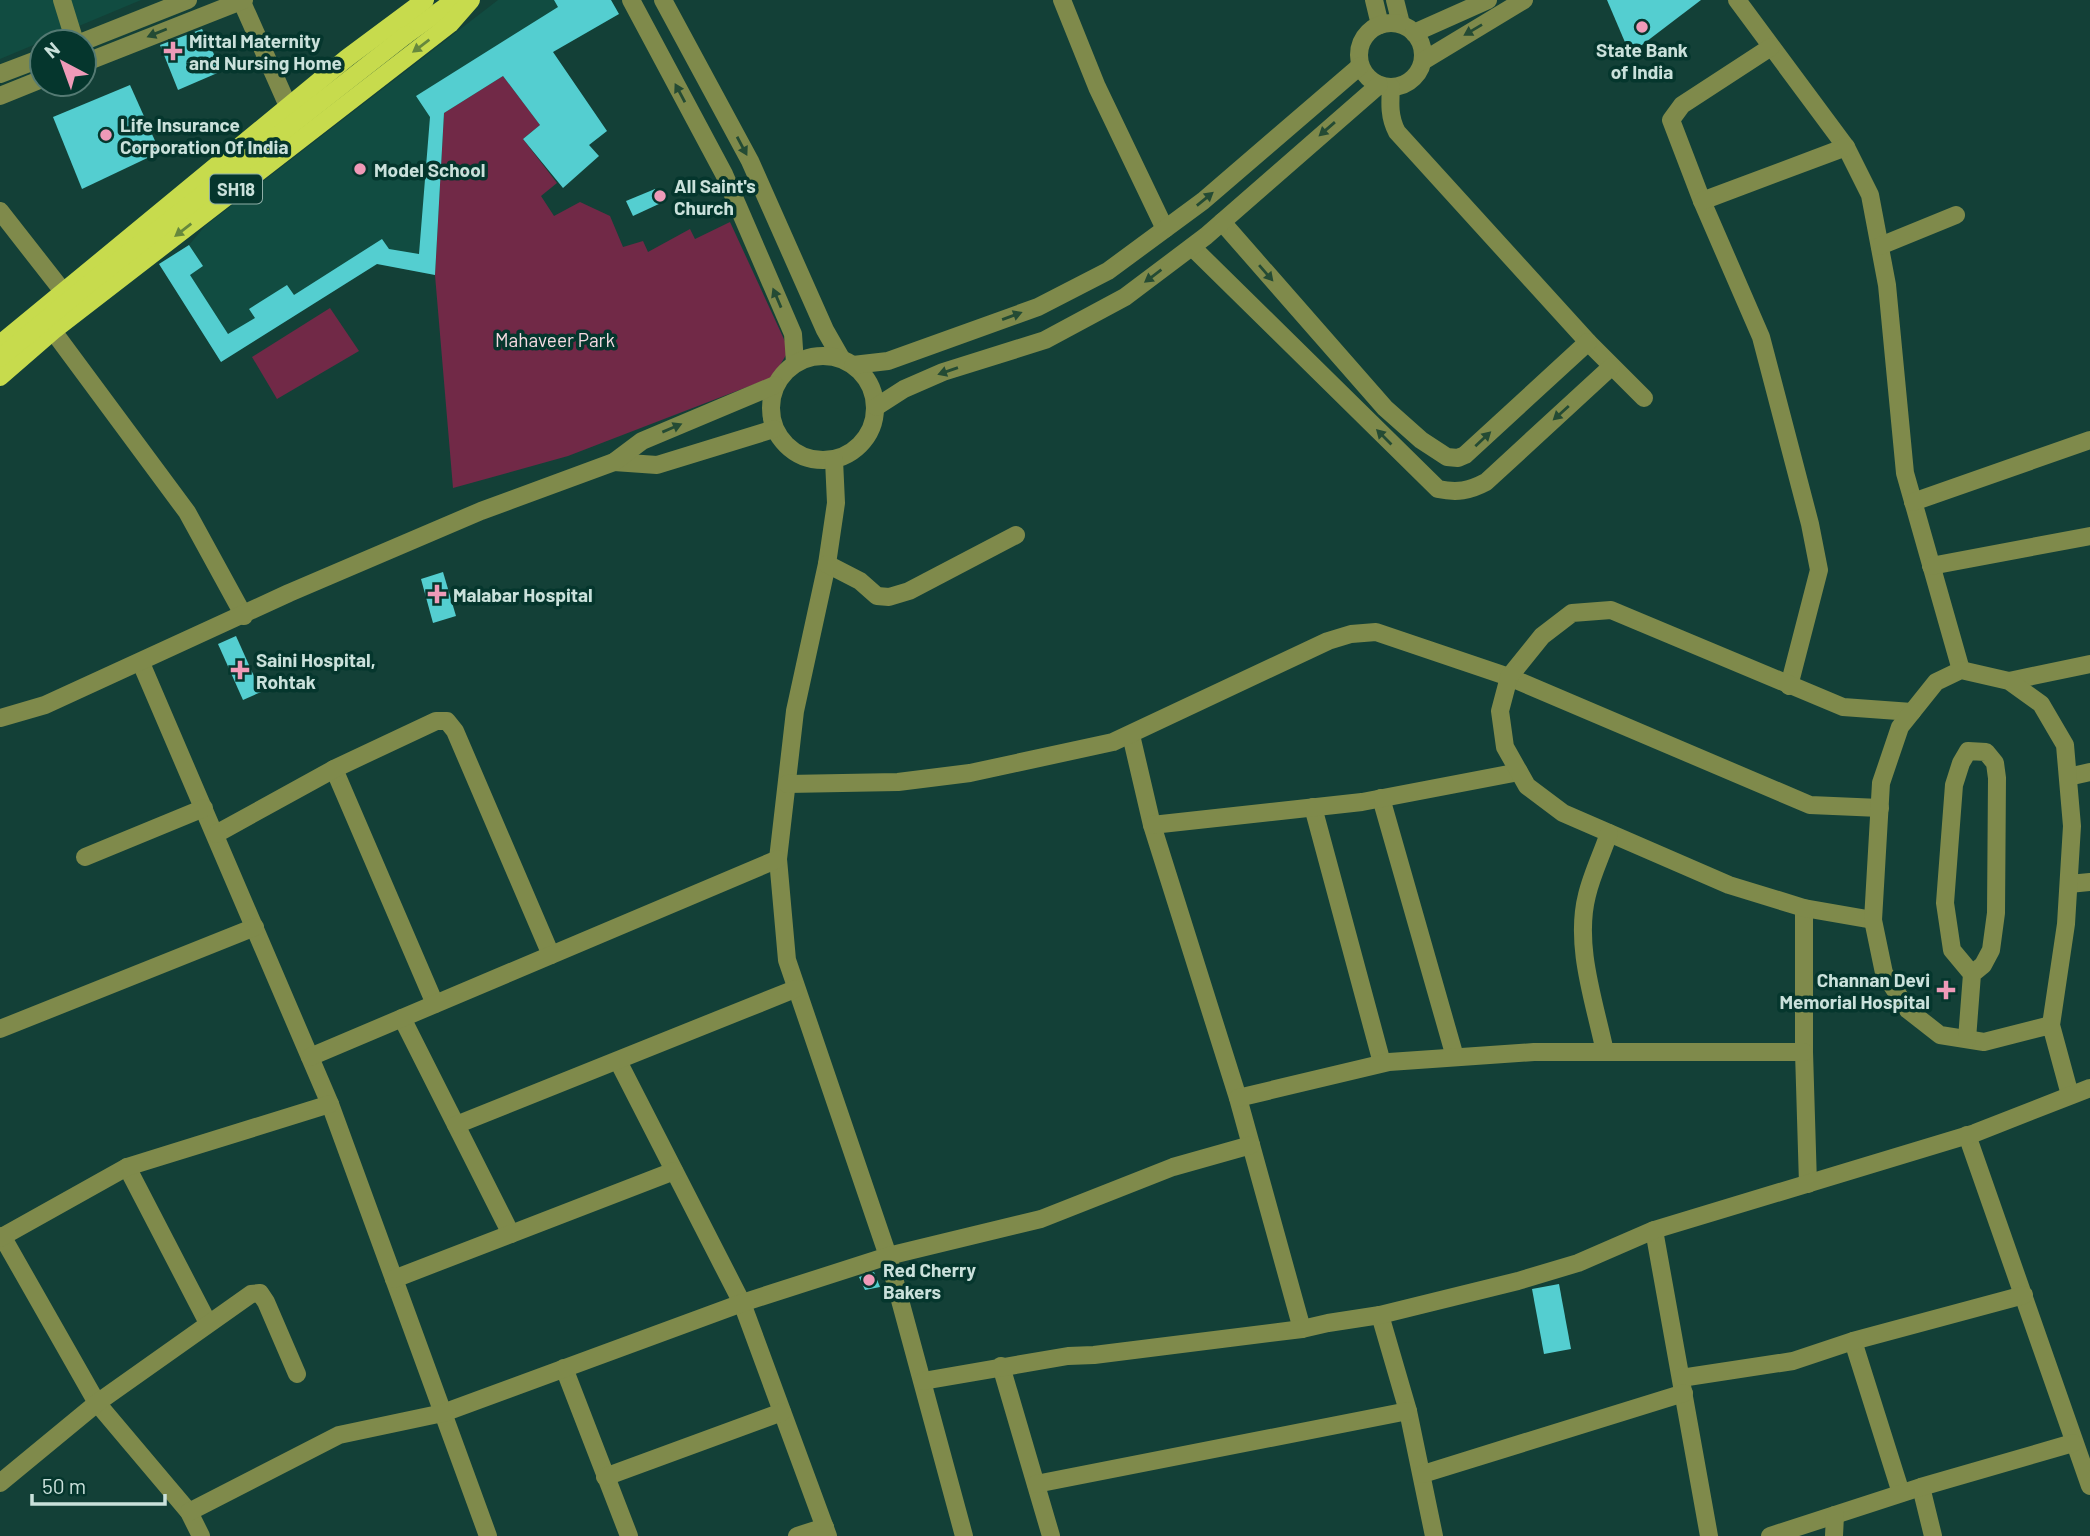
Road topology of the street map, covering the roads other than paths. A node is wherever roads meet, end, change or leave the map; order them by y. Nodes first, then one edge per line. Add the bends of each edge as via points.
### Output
1 (62, 0) edge
2 (188, 0) edge
3 (242, 0) edge
4 (425, 0) edge
5 (455, 0) edge
6 (471, 0) edge
7 (631, 0) edge
8 (663, 0) edge
9 (1062, 0) edge
10 (1374, 0) edge
11 (1395, 0) edge
12 (1488, 0) edge
13 (1524, 0) edge
14 (1737, 0) edge
15 (208, 6) edge
16 (1380, 25) junction
17 (71, 28) edge
18 (1407, 29) junction
19 (98, 36) edge
20 (1771, 47) junction
21 (98, 57) edge
22 (1423, 61) junction
23 (28, 63) edge
24 (1360, 66) junction
25 (0, 74) edge
26 (28, 85) edge
27 (1385, 86) junction
28 (0, 96) edge
29 (288, 106) junction
30 (1846, 147) junction
31 (1702, 201) junction
32 (0, 211) edge
33 (1956, 215) dead end
34 (1222, 222) junction
35 (1164, 229) junction
36 (1880, 246) junction
37 (1192, 247) junction
38 (62, 291) junction
39 (78, 312) junction
40 (53, 331) junction
41 (1588, 342) junction
42 (0, 344) edge
43 (0, 358) edge
44 (847, 362) junction
45 (795, 363) junction
46 (1611, 367) junction
47 (0, 377) edge
48 (775, 385) junction
49 (1644, 398) dead end
50 (876, 407) junction
51 (774, 429) junction
52 (2090, 440) edge
53 (834, 460) junction
54 (614, 462) junction
55 (1913, 502) junction
56 (1016, 535) dead end
57 (2090, 536) edge
58 (827, 564) junction
59 (1931, 566) junction
60 (244, 616) junction
61 (141, 663) junction
62 (2090, 664) edge
63 (1961, 670) junction
64 (1509, 677) junction
65 (2009, 681) junction
66 (1789, 686) junction
67 (1912, 712) junction
68 (0, 718) edge
69 (1131, 735) junction
70 (334, 769) junction
71 (1519, 772) junction
72 (2090, 772) edge
73 (2068, 777) junction
74 (787, 784) junction
75 (1381, 798) junction
76 (1313, 807) junction
77 (204, 808) junction
78 (1880, 808) junction
79 (1152, 825) junction
80 (1609, 833) junction
81 (216, 834) junction
82 (85, 857) dead end
83 (778, 859) junction
84 (2090, 882) edge
85 (2068, 884) junction
86 (1804, 908) junction
87 (1873, 920) junction
88 (255, 926) junction
89 (551, 955) junction
90 (1972, 974) junction
91 (795, 989) junction
92 (435, 1004) junction
93 (402, 1018) junction
94 (2051, 1025) junction
95 (0, 1029) edge
96 (1967, 1039) junction
97 (1605, 1052) junction
98 (1804, 1052) junction
99 (310, 1057) junction
100 (1455, 1057) junction
101 (618, 1060) junction
102 (1382, 1063) junction
103 (2090, 1088) edge
104 (2070, 1096) junction
105 (1238, 1098) junction
106 (330, 1104) junction
107 (456, 1125) junction
108 (1967, 1135) junction
109 (1251, 1145) junction
110 (127, 1167) junction
111 (674, 1171) junction
112 (1808, 1184) junction
113 (1654, 1230) junction
114 (511, 1234) junction
115 (1, 1237) edge
116 (888, 1256) junction
117 (394, 1279) junction
118 (2024, 1295) junction
119 (742, 1303) junction
120 (1380, 1315) junction
121 (208, 1323) junction
122 (1302, 1329) junction
123 (1853, 1341) junction
124 (1001, 1366) junction
125 (564, 1368) junction
126 (298, 1374) dead end
127 (923, 1381) junction
128 (1683, 1386) junction
129 (97, 1404) junction
130 (1408, 1411) junction
131 (782, 1412) junction
132 (443, 1413) junction
133 (2073, 1444) junction
134 (1423, 1474) junction
135 (605, 1477) junction
136 (0, 1483) edge
137 (1036, 1484) junction
138 (2090, 1484) edge
139 (1921, 1487) junction
140 (1901, 1493) junction
141 (189, 1511) junction
142 (1835, 1515) junction
143 (826, 1531) edge
144 (201, 1536) edge
145 (488, 1536) edge
146 (629, 1536) edge
147 (797, 1536) edge
148 (964, 1536) edge
149 (1051, 1536) edge
150 (1434, 1536) edge
151 (1709, 1536) edge
152 (1770, 1536) edge
153 (1834, 1536) edge
154 (1933, 1536) edge

1 - 17 street
2 - 19 street
3 - 15 street
3 - 29 street
4 - 29 main road, SH18
5 - 43 main road, bridge
6 -> 39 main road, SH18 via 450,24
45 -> 7 street via 793,334 724,174
8 -> 44 street via 750,160 825,330
9 - 35 street
10 - 16 street
11 - 18 street
12 - 18 street
13 -> 22 street
14 - 20 street
15 -> 21 street
16 - 18 street
16 - 24 street via 1360,46
18 - 22 street via 1422,46
20 - 30 street
20 - 31 street via 1682,105 1671,120
22 - 27 street via 1409,82
23 - 25 street
24 - 27 street via 1365,75
35 -> 24 street
26 - 28 street
27 -> 34 street
27 - 41 street via 1397,132
29 - 38 main road, SH18
30 - 31 street
30 - 36 street via 1870,195
31 - 66 street via 1761,337 1819,570
32 - 38 street
33 - 36 street
34 - 37 street
34 -> 41 street via 1385,408 1447,457 1465,455
44 -> 35 street via 888,361 1038,307 1108,271
36 - 55 street via 1905,473
46 -> 37 street via 1486,482 1455,493 1438,489
37 -> 50 street via 1125,297 1045,340 943,372 904,388
38 - 39 street
38 - 42 main road, SH18
39 - 40 main road, SH18
40 - 47 main road, SH18
40 - 60 street via 187,512
41 - 46 street
44 - 45 street via 827,355
44 - 50 street via 864,374
45 - 48 street
46 - 49 street
48 - 51 street via 770,407
54 -> 48 street via 642,441
50 - 53 street via 871,430 856,450
51 - 53 street via 788,448 809,460
51 - 54 street via 657,465
52 - 55 street
53 - 58 street via 836,503
54 - 60 street via 481,511
55 - 59 street
56 - 58 street via 889,597 877,596
57 - 59 street
58 - 74 street via 795,711
59 - 63 street
60 - 61 street
61 - 68 street via 45,705
61 - 77 street
62 - 65 street
63 - 65 street
63 - 67 street via 1936,682
64 - 66 street via 1542,636 1572,613 1611,610
64 - 69 street via 1365,631 1328,641
64 - 71 street via 1500,711 1505,747
64 - 78 street via 1810,805
65 - 73 street via 2041,704 2065,746
66 - 67 street via 1843,708
67 - 78 street via 1900,727 1881,783
69 - 74 street via 970,774 898,782
69 - 79 street
70 - 81 street
70 - 89 street via 436,721 451,724
70 - 92 street
71 - 75 street
71 - 80 street via 1527,786 1563,813
72 - 73 street
73 - 85 street via 2072,827
74 - 83 street
75 - 76 street
75 - 100 street
76 - 79 street
76 - 102 street
77 - 81 street
77 - 82 street
78 - 87 street
79 - 105 street
80 - 86 street via 1728,885
80 - 97 street via 1586,897 1584,926 1585,956
81 - 88 street
83 - 89 street
83 - 91 street via 787,960
84 - 85 street
85 - 94 street
86 - 87 street
86 - 98 street
87 - 96 street via 1884,973 1908,1010 1940,1035
88 - 95 street
88 - 99 street
89 - 92 street
90 - 90 street via 1952,950 1945,903 1954,785 1968,751 1986,752 1995,763 1997,778 1996,913 1991,950
90 - 96 street
91 - 101 street
91 - 116 street
92 - 93 street
93 - 99 street
93 - 107 street
94 - 96 street via 1984,1042
94 - 104 street
97 - 98 street
97 - 100 street
98 - 112 street
99 - 106 street
100 - 102 street
101 - 107 street
101 - 111 street
102 - 105 street
103 - 104 street
104 - 108 street
105 - 109 street
106 - 110 street
106 - 117 street
107 - 114 street
108 - 112 street
108 - 118 street
109 - 116 street via 1173,1167 1041,1219
109 - 122 street
110 - 115 street
110 - 121 street
111 - 114 street
111 - 119 street
112 - 113 street
113 - 120 street via 1578,1263
113 - 128 street
114 - 117 street
115 - 129 street
116 - 119 street
116 - 127 street
117 - 132 street
118 - 123 street
118 - 133 street
119 - 125 street
119 - 131 street
120 - 122 street
120 - 130 street
121 - 126 street via 251,1294 260,1293
121 - 129 street
122 - 124 street
123 - 128 street via 1793,1361
123 - 140 street
124 - 127 street
124 - 137 street
125 - 132 street
125 - 135 street
127 - 148 street
128 - 134 street
128 - 151 street
129 - 136 street
129 - 141 street
130 - 134 street
130 - 137 street
131 - 135 street
131 - 143 street
132 - 141 street via 339,1435
132 - 145 street
133 - 138 street
133 - 139 street
134 - 150 street
135 - 146 street
137 - 149 street
139 - 140 street
139 - 154 street
140 - 142 street
141 - 144 street
142 - 152 street
142 - 153 street
143 - 147 street

